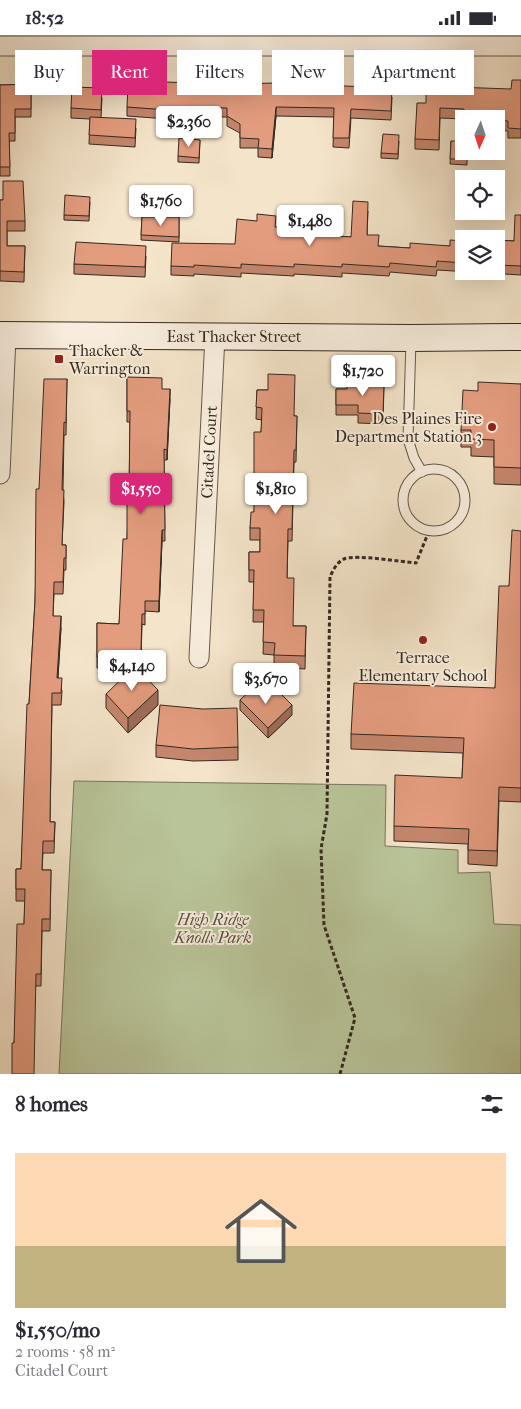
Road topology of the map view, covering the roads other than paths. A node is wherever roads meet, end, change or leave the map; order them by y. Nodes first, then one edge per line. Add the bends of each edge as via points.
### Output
1 (0, 46) edge
2 (521, 46) edge
3 (2, 336) edge
4 (215, 336) junction
5 (521, 337) edge
6 (411, 338) junction
7 (0, 462) edge
8 (422, 472) junction
9 (0, 474) edge
10 (199, 658) dead end

1 - 2 street
3 - 4 main road, East Thacker Street
3 - 7 street
4 - 6 main road, East Thacker Street
4 - 10 street, Citadel Court
5 - 6 main road, East Thacker Street
6 - 8 lane via 408,439
7 - 9 street
8 - 8 lane via 413,477 403,494 406,514 419,528 429,531 449,528 463,513 465,492 460,482 448,472 432,469

